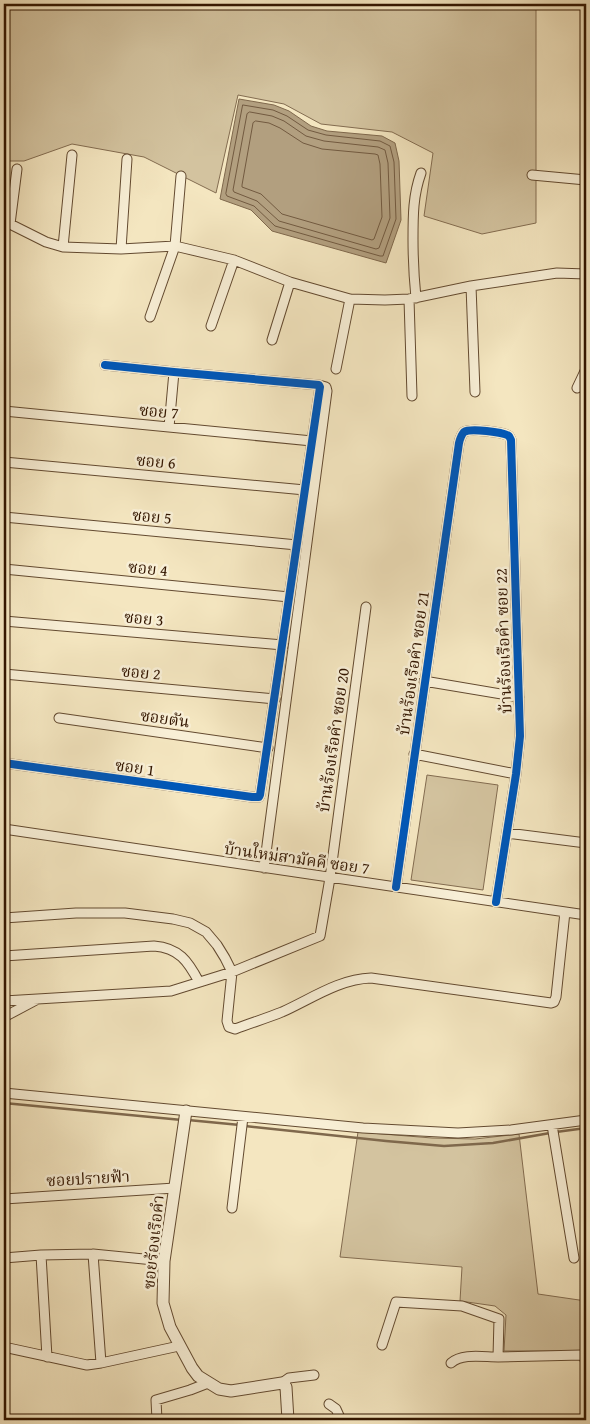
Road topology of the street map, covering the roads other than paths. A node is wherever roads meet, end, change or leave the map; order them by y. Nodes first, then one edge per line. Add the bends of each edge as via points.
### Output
1 (72, 155) dead end
2 (127, 159) dead end
3 (17, 169) dead end
4 (421, 173) dead end
5 (532, 175) dead end
6 (181, 176) dead end
7 (586, 180) edge
8 (175, 246) junction
9 (63, 247) junction
10 (121, 249) junction
11 (234, 260) junction
12 (586, 274) edge
13 (290, 282) junction
14 (471, 286) junction
15 (350, 299) junction
16 (412, 299) junction
17 (150, 317) dead end
18 (211, 326) dead end
19 (272, 340) dead end
20 (105, 365) dead end
21 (336, 369) dead end
22 (586, 369) edge
23 (174, 372) junction
24 (319, 385) junction
25 (577, 388) dead end
26 (475, 392) dead end
27 (412, 396) dead end
28 (4, 411) edge
29 (169, 427) junction
30 (312, 440) junction
31 (459, 443) joint
32 (4, 462) edge
33 (305, 490) junction
34 (4, 517) edge
35 (297, 545) junction
36 (4, 569) edge
37 (289, 597) junction
38 (366, 606) dead end
39 (4, 621) edge
40 (283, 645) junction
41 (4, 674) edge
42 (424, 681) junction
43 (519, 697) junction
44 (275, 699) junction
45 (59, 718) dead end
46 (268, 748) junction
47 (414, 754) junction
48 (4, 763) edge
49 (516, 774) junction
50 (4, 829) edge
51 (507, 833) junction
52 (586, 843) edge
53 (264, 868) junction
54 (330, 878) junction
55 (396, 887) junction
56 (496, 902) junction
57 (565, 912) junction
58 (586, 916) edge
59 (4, 918) edge
60 (4, 956) edge
61 (232, 972) junction
62 (199, 982) junction
63 (38, 999) junction
64 (4, 1001) edge
65 (4, 1017) edge
66 (4, 1093) edge
67 (185, 1118) junction
68 (586, 1120) edge
69 (242, 1122) junction
70 (553, 1130) junction
71 (175, 1188) junction
72 (4, 1198) edge
73 (232, 1208) dead end
74 (93, 1254) junction
75 (41, 1255) junction
76 (4, 1258) edge
77 (574, 1258) dead end
78 (164, 1261) junction
79 (382, 1345) dead end
80 (179, 1346) junction
81 (4, 1347) edge
82 (47, 1357) junction
83 (498, 1357) junction
84 (586, 1361) edge
85 (451, 1363) dead end
86 (101, 1364) junction
87 (314, 1376) dead end
88 (208, 1383) junction
89 (282, 1383) junction
90 (329, 1404) dead end
91 (157, 1420) edge
92 (288, 1420) edge
93 (341, 1420) edge

1 - 9 street
2 - 10 street
3 - 9 street via 10,224
4 - 16 street via 413,207
5 - 7 street
6 - 8 street
8 - 10 street
8 - 11 street
8 - 17 street
9 - 10 street
11 - 13 street
11 - 18 street
12 - 14 street via 557,273
13 - 15 street
13 - 19 street
14 - 16 street
14 - 26 street
15 - 16 street
15 - 21 street
16 - 27 street
20 - 23 street
22 - 25 street
23 - 24 street
23 - 29 street
24 - 30 street
24 - 53 street via 326,387 327,392
28 - 29 street, ซอย 7
29 - 30 street, ซอย 7
30 - 33 street
31 - 42 street, บ้านร้องเรือคำ ซอย 21
31 - 43 street, บ้านร้องเรือคำ ซอย 22 via 460,436 469,430 502,433 510,440
32 - 33 street, ซอย 6
33 - 35 street
34 - 35 street, ซอย 5
35 - 37 street
36 - 37 street, ซอย 4
37 - 40 street
38 - 54 street, บ้านร้องเรือคำ ซอย 20
39 - 40 street, ซอย 3
40 - 44 street
41 - 44 street, ซอย 2
42 - 43 street
42 - 47 street, บ้านร้องเรือคำ ซอย 21
43 - 49 street, บ้านร้องเรือคำ ซอย 22 via 520,736
44 - 46 street
45 - 46 street, ซอยตัน
46 - 48 street, ซอย 1 via 259,797
47 - 49 street
47 - 55 street, บ้านร้องเรือคำ ซอย 21
49 - 51 street, บ้านร้องเรือคำ ซอย 22
50 - 53 street, บ้านใหม่สามัคคี ซอย 7
51 - 52 street
51 - 56 street, บ้านร้องเรือคำ ซอย 22
53 - 54 street, บ้านใหม่สามัคคี ซอย 7
54 - 55 street, บ้านใหม่สามัคคี ซอย 7
54 - 61 street, บ้านร้องเรือคำ ซอย 20 via 320,936
55 - 56 street, บ้านใหม่สามัคคี ซอย 7
56 - 57 street, บ้านใหม่สามัคคี ซอย 7
57 - 58 street, บ้านใหม่สามัคคี ซอย 7
57 - 61 street via 556,997 548,1004 362,978 232,1029 227,1021
59 - 61 street via 124,913 190,923 206,932 226,958
60 - 62 street via 163,947 180,954
61 - 62 street
62 - 63 street via 171,991
63 - 64 street
63 - 65 street
66 - 67 street
67 - 69 street
67 - 71 street, ซอยร้องเรือคำ
68 - 70 street
69 - 70 street via 458,1133
69 - 73 street
70 - 77 street
71 - 72 street, ซอยปรายฟ้า
71 - 78 street, ซอยร้องเรือคำ
74 - 75 street
74 - 78 street
74 - 86 street
75 - 76 street
75 - 82 street
78 - 80 street, ซอยร้องเรือคำ via 163,1303
79 - 83 street via 396,1302 462,1306 499,1319
80 - 86 street
80 - 88 street, ซอยร้องเรือคำ via 198,1376
81 - 82 street
82 - 86 street via 87,1365
83 - 84 street via 582,1355
83 - 85 street via 463,1357
87 - 89 street via 289,1378
88 - 89 street, ซอยร้องเรือคำ via 231,1391
88 - 91 street via 156,1400
89 - 92 street via 286,1387
90 - 93 street via 336,1409

